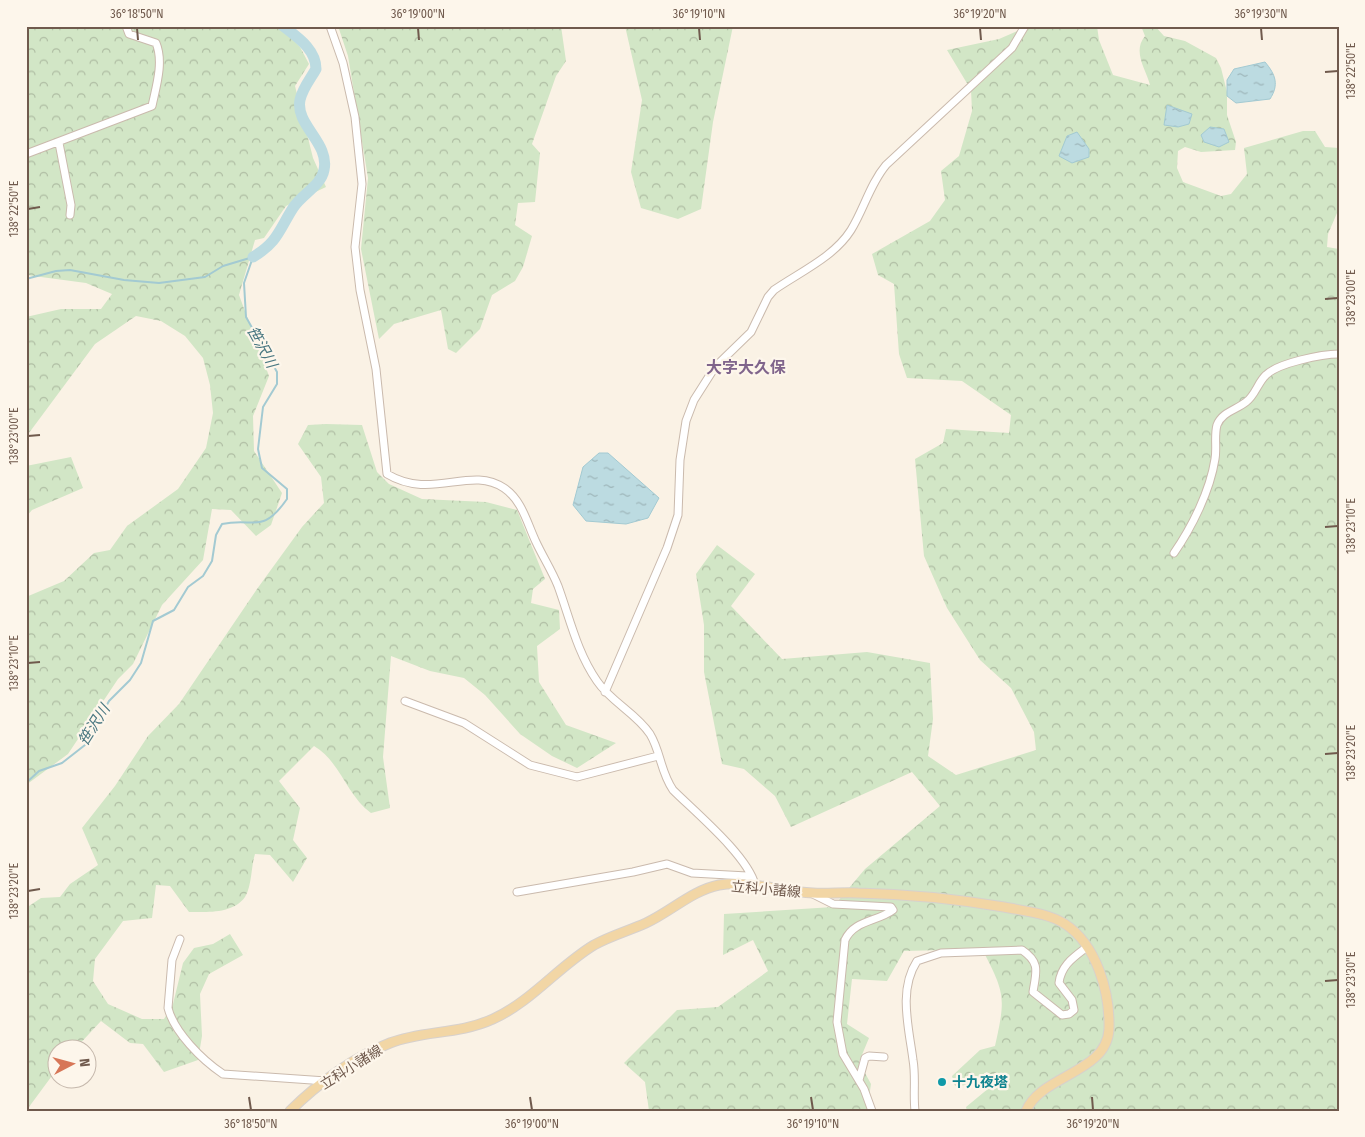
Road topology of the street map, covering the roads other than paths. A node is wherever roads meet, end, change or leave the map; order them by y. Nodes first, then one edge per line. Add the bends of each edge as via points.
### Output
1 (126, 26) edge
2 (330, 26) edge
3 (1025, 26) edge
4 (59, 143) junction
5 (26, 154) edge
6 (70, 215) dead end
7 (1339, 354) edge
8 (1174, 553) dead end
9 (605, 692) junction
10 (405, 701) dead end
11 (658, 756) junction
12 (755, 885) junction
13 (517, 892) dead end
14 (813, 893) junction
15 (180, 939) dead end
16 (1087, 947) junction
17 (884, 1056) dead end
18 (859, 1080) junction
19 (327, 1081) junction
20 (290, 1111) edge
21 (872, 1111) edge
22 (915, 1111) edge
23 (1026, 1111) edge

1 - 4 street via 129,34 156,43 159,50 158,80 152,106
2 - 9 street via 343,63 355,117 362,184 355,247 376,369 387,474 424,486 480,479 490,481 510,494 524,512 557,586 584,660
3 - 9 street via 1012,48 886,165 843,240 831,252 774,290 752,332 715,367 701,388 686,421 680,460 678,514 667,548
4 - 5 street
4 - 6 street
7 - 8 street via 1283,366 1267,374 1248,401 1222,415 1206,490
9 - 11 street via 644,727 656,744
10 - 11 street via 464,723 530,764 577,777
11 - 12 street via 664,777 673,790 741,859 753,875
12 - 13 street via 748,876 692,873 667,864
12 - 14 main road, 立科小諸線
12 - 19 main road, 立科小諸線 via 718,885 702,891 646,923 594,945 496,1018 466,1030 390,1043
14 - 16 main road, 立科小諸線 via 887,894 967,901 1019,910 1059,921
14 - 18 street via 833,904 891,906 893,910 854,926 845,940 837,1022 843,1054
15 - 19 street via 172,960 168,1008 184,1037 215,1068 223,1074
16 - 22 street via 1067,963 1060,974 1060,983 1072,1000 1074,1010 1062,1015 1033,992 1036,967 1032,957 1022,950 941,953 917,961 909,978 907,1009 914,1062
16 - 23 main road, 立科小諸線 via 1094,958 1105,996 1109,1029 1106,1041 1092,1059 1042,1090
17 - 18 street via 865,1058
18 - 21 street
19 - 20 main road, 立科小諸線

